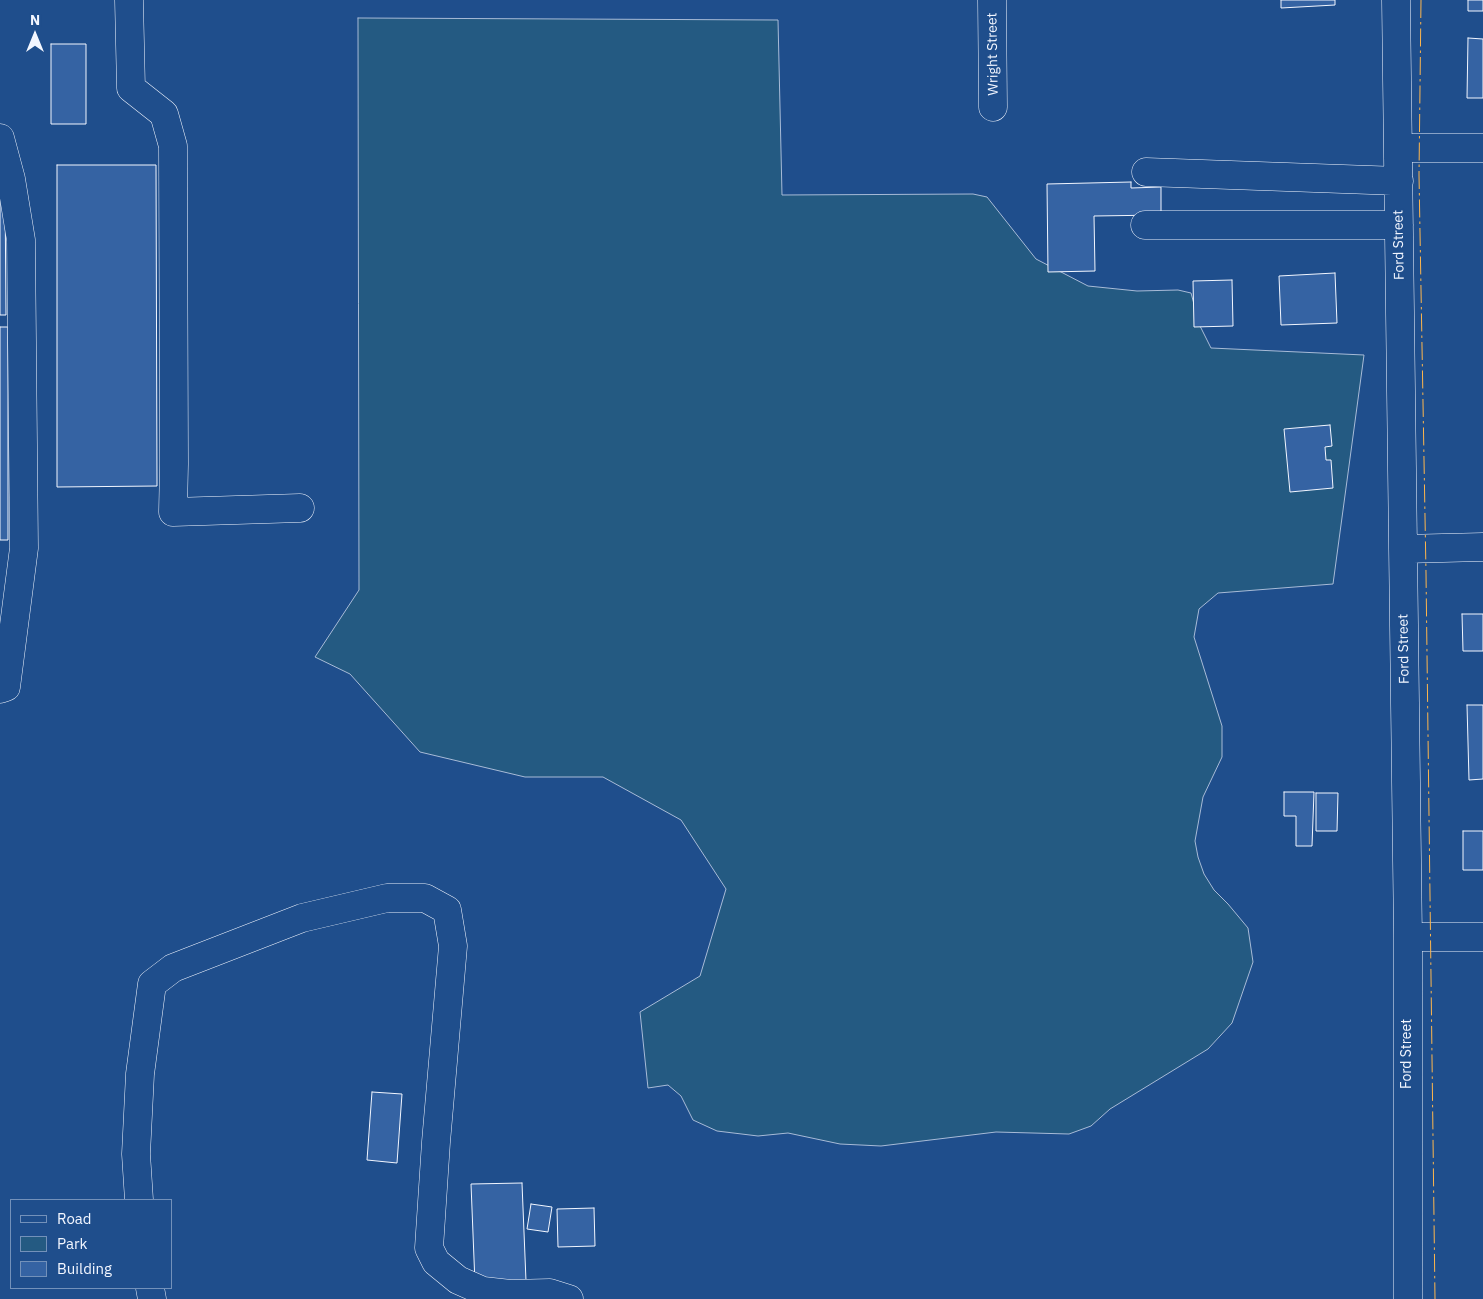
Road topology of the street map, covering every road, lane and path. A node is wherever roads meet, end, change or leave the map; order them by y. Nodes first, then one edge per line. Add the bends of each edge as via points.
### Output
1 (129, 0) edge
2 (992, 0) edge
3 (1396, 0) edge
4 (993, 107) dead end
5 (0, 138) edge
6 (1398, 148) junction
7 (1483, 148) edge
8 (1146, 172) dead end
9 (1399, 181) junction
10 (1145, 225) dead end
11 (1399, 225) junction
12 (300, 508) dead end
13 (1483, 547) edge
14 (1403, 549) junction
15 (0, 689) edge
16 (1408, 937) junction
17 (1483, 937) edge
18 (140, 1199) edge
19 (569, 1299) edge
20 (1408, 1299) edge

1 - 12 street via 131,88 164,114 173,146 173,512
2 - 4 street, Wright Street
3 - 6 street, Ford Street
5 - 15 street via 21,240 24,548 6,687
6 - 7 street
6 - 9 street, Ford Street
8 - 9 street
9 - 11 street, Ford Street
10 - 11 street
11 - 14 street, Ford Street
13 - 14 street
14 - 16 street, Ford Street
16 - 17 street
16 - 20 street, Ford Street
18 - 19 street via 136,1154 140,1074 152,984 173,968 302,918 387,898 425,898 447,910 453,946 429,1248 436,1262 458,1280 484,1291 550,1293

